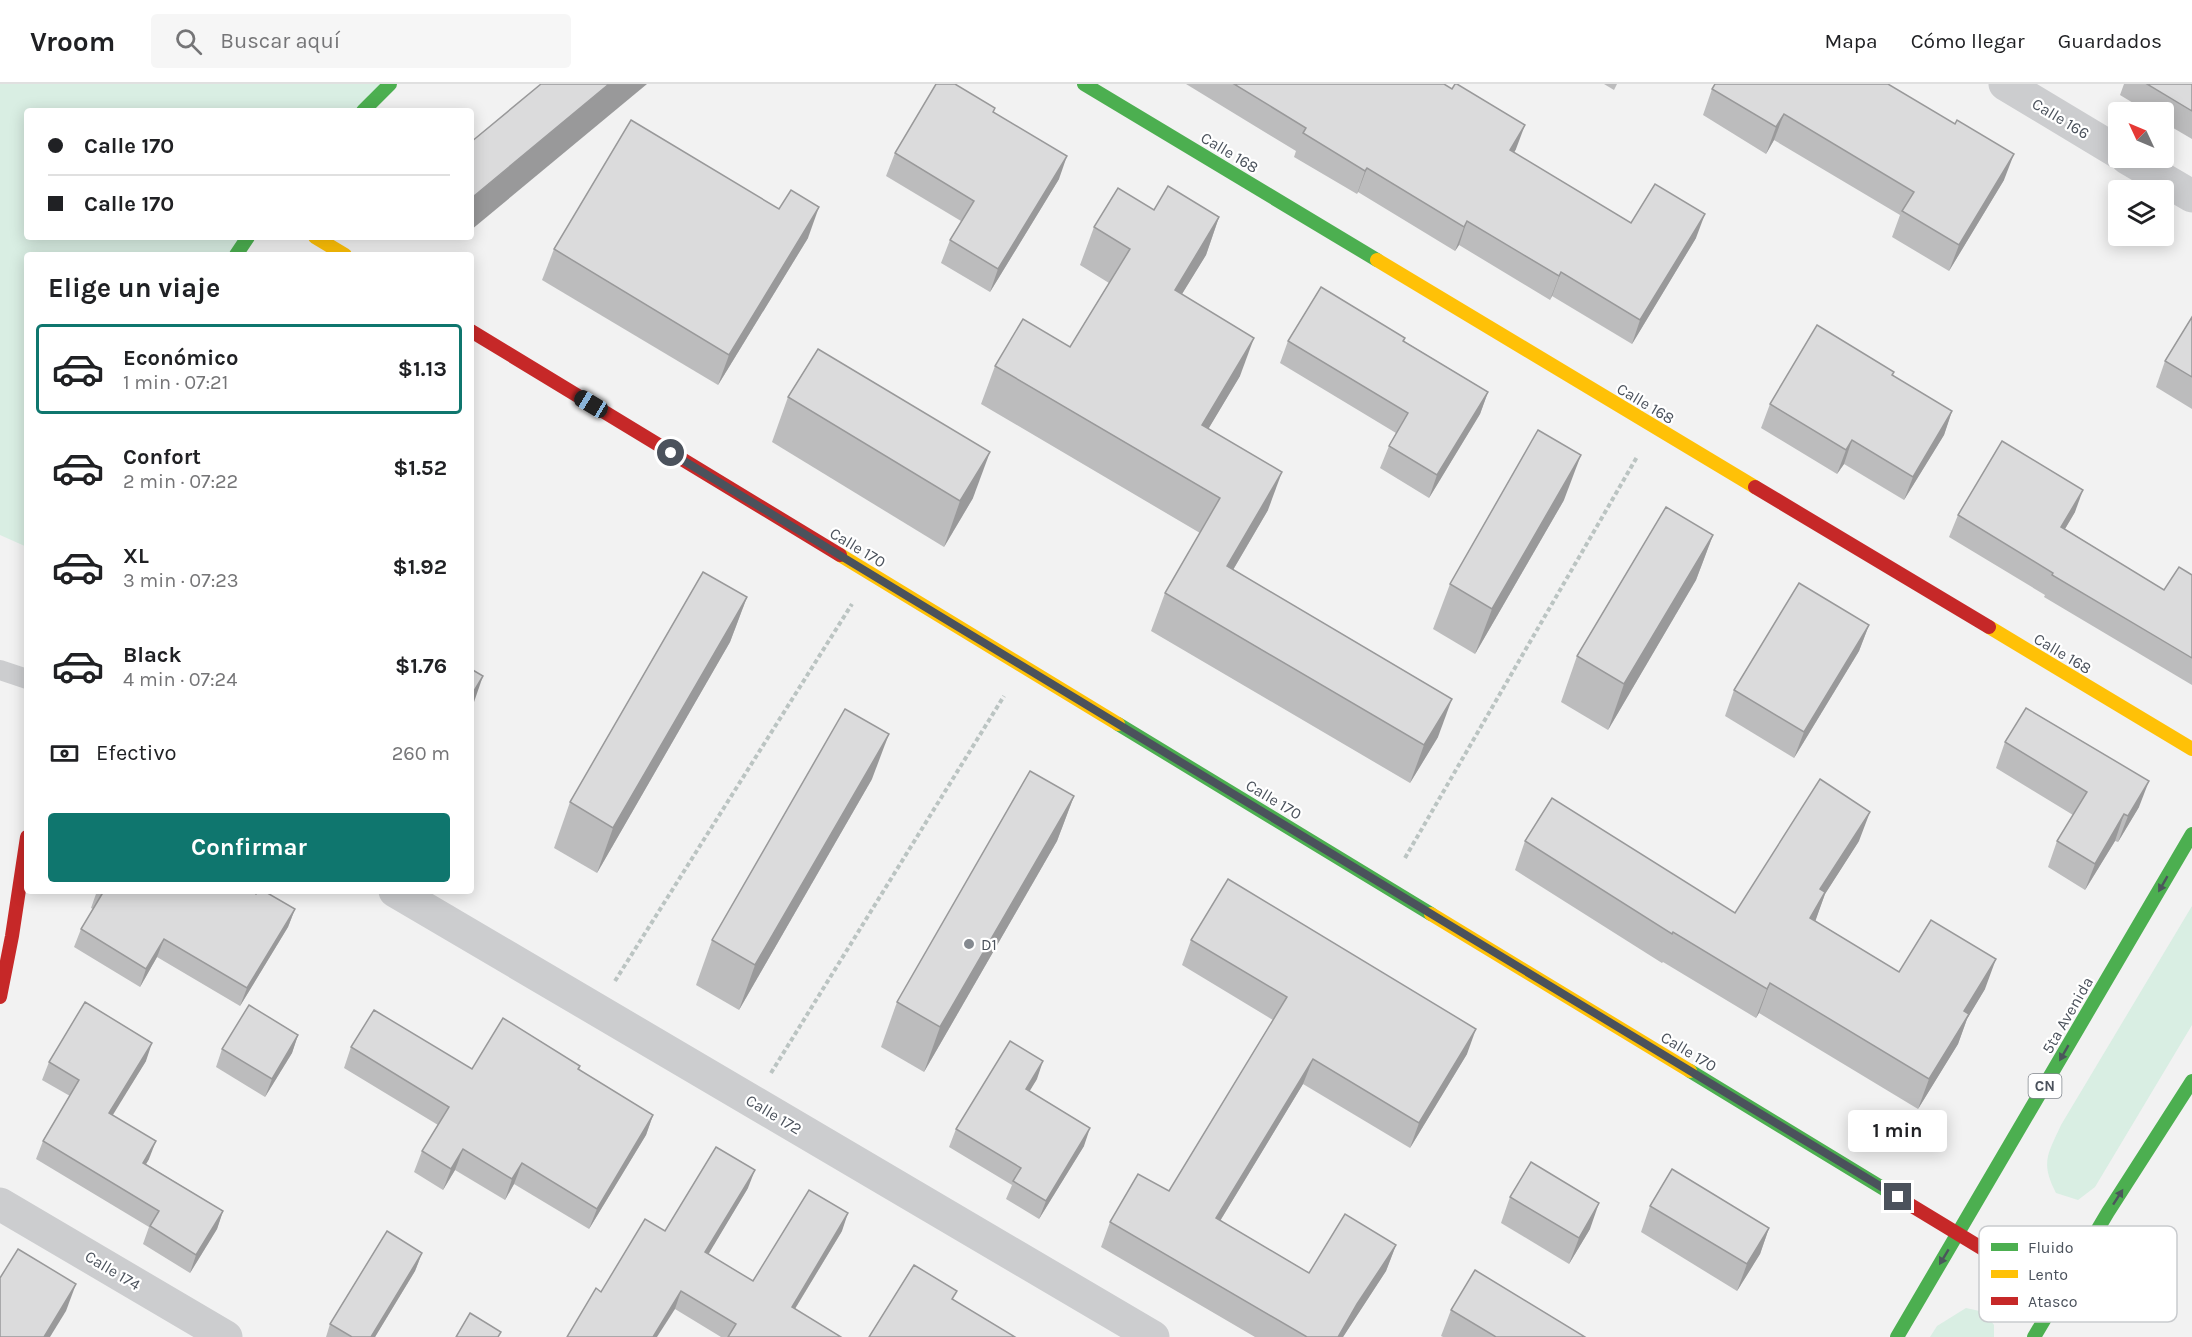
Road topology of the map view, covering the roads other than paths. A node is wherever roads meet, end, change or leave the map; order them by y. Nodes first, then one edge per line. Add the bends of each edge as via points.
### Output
1 (390, 84) edge
2 (1084, 84) edge
3 (2005, 84) edge
4 (366, 108) edge
5 (2108, 146) edge
6 (2144, 168) edge
7 (2192, 196) edge
8 (320, 240) edge
9 (340, 252) edge
10 (474, 333) edge
11 (0, 670) edge
12 (24, 678) edge
13 (2192, 749) edge
14 (2192, 834) edge
15 (24, 857) edge
16 (400, 894) edge
17 (0, 997) edge
18 (2192, 1080) edge
19 (0, 1204) edge
20 (2100, 1226) edge
21 (1959, 1234) junction
22 (1979, 1246) edge
23 (2043, 1322) edge
24 (226, 1337) edge
25 (1153, 1337) edge
26 (1897, 1337) edge
27 (2034, 1337) edge

1 - 4 main road
2 - 13 main road, Calle 168
3 - 5 street, Calle 166
6 - 7 street
8 - 9 main road
10 - 21 main road, Calle 170
11 - 12 lane
14 -> 21 main road, 5ta Avenida / CN
15 - 17 main road
16 - 25 street, Calle 172
20 -> 18 main road
19 - 24 street, Calle 174
21 - 22 main road, Calle 170
21 -> 26 main road, 5ta Avenida / CN
23 - 27 main road

